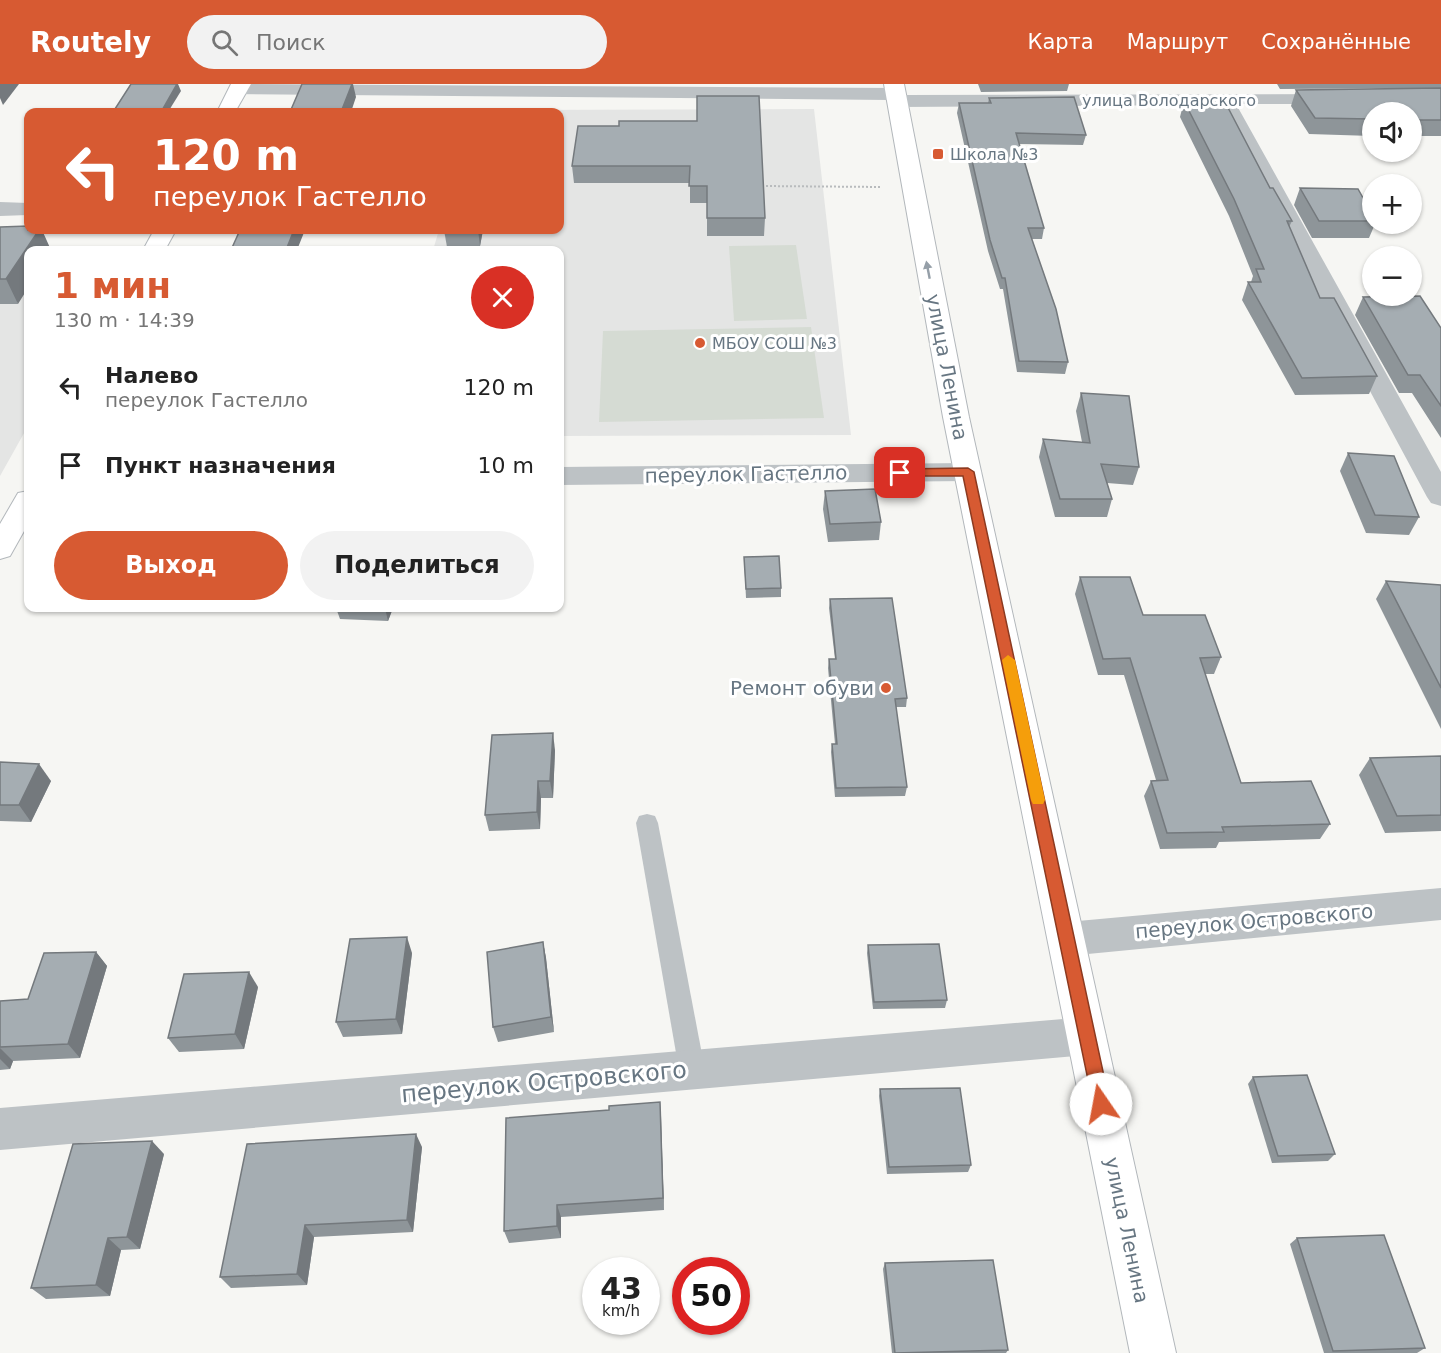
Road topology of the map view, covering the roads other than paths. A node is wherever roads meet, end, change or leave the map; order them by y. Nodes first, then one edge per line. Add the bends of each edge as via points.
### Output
1 (239, 87) edge
2 (896, 93) edge
3 (1234, 94) edge
4 (1360, 98) edge
5 (228, 108) edge
6 (0, 209) edge
7 (24, 209) edge
8 (968, 472) junction
9 (564, 476) edge
10 (1441, 497) edge
11 (15, 513) edge
12 (0, 549) edge
13 (647, 823) dead end
14 (1441, 904) edge
15 (1067, 939) junction
16 (1088, 1036) junction
17 (692, 1070) junction
18 (0, 1129) edge
19 (1153, 1353) edge

1 - 2 street, улица Володарского
1 - 5 main road
2 - 3 street, улица Володарского
8 -> 2 main road, улица Ленина
3 - 4 street, улица Володарского
3 - 10 street
6 - 7 street
8 - 9 street, переулок Гастелло
8 - 15 main road, улица Ленина
11 - 12 main road
13 - 17 lane
14 - 15 street, переулок Островского
15 - 16 main road, улица Ленина
16 - 17 street, переулок Островского
16 - 19 main road, улица Ленина
17 - 18 street, переулок Островского

